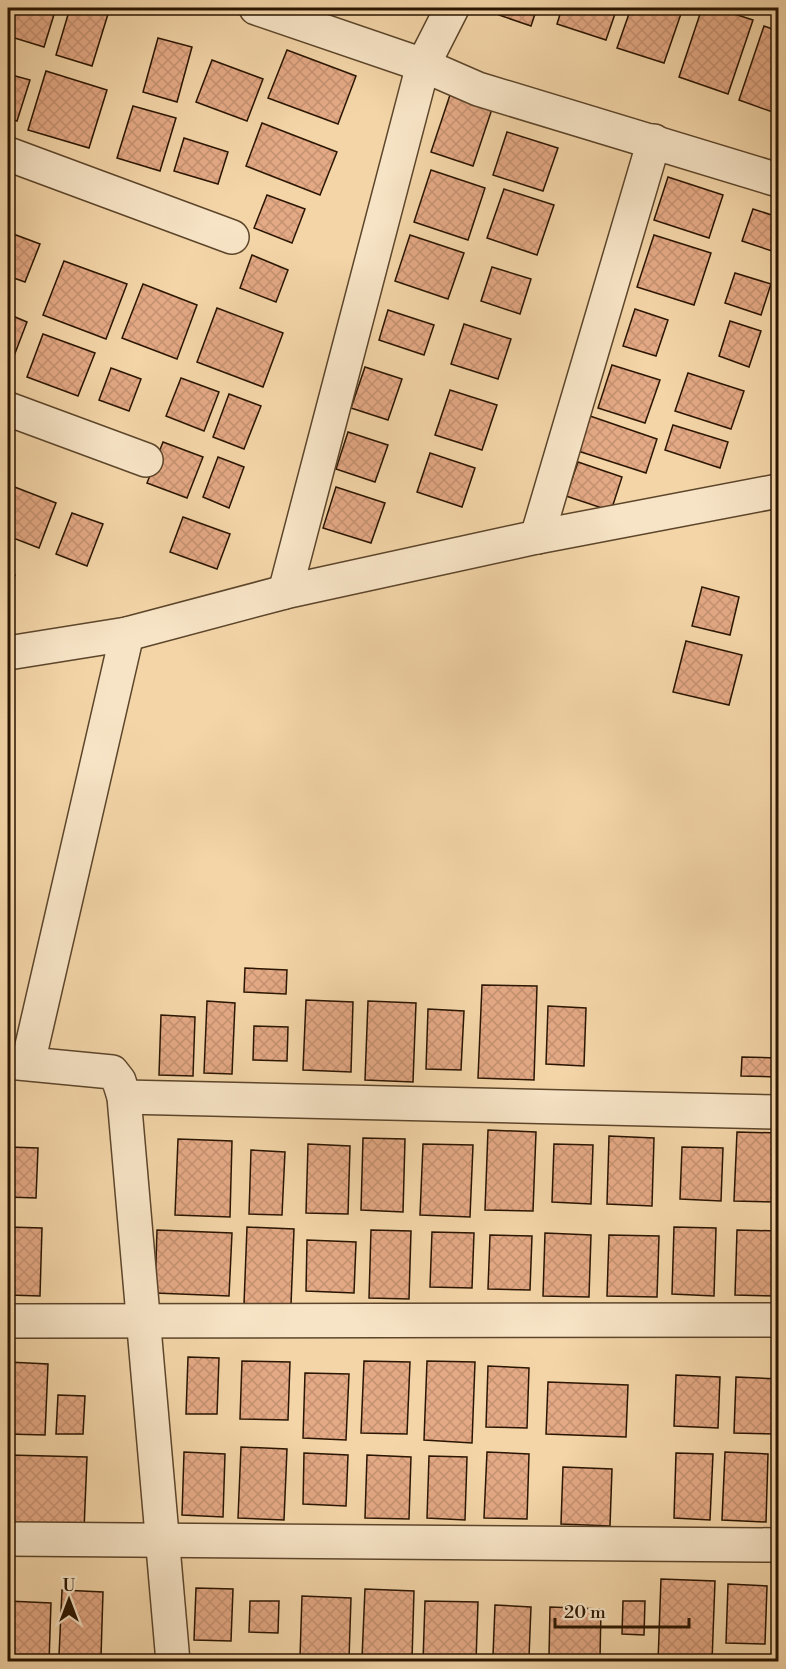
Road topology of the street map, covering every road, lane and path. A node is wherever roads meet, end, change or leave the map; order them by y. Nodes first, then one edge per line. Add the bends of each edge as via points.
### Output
1 (256, 8) edge
2 (452, 8) edge
3 (423, 65) junction
4 (654, 141) junction
5 (8, 154) edge
6 (778, 180) edge
7 (232, 237) dead end
8 (8, 409) edge
9 (146, 460) dead end
10 (778, 491) edge
11 (537, 537) junction
12 (285, 592) junction
13 (127, 634) junction
14 (14, 648) edge
15 (18, 1063) edge
16 (124, 1097) junction
17 (778, 1112) edge
18 (778, 1320) edge
19 (8, 1321) edge
20 (143, 1321) junction
21 (8, 1539) edge
22 (162, 1540) junction
23 (778, 1545) edge
24 (173, 1662) edge

1 - 3 street
2 - 3 street
3 - 4 street via 478,89
3 - 12 street
4 - 6 street
4 - 11 street
5 - 7 street
8 - 9 street
10 - 11 street
11 - 12 street
12 - 13 street
13 - 14 street
13 - 15 street
15 - 16 street via 112,1072
16 - 17 street
16 - 20 street
18 - 20 street
19 - 20 street
20 - 22 street
21 - 22 street
22 - 23 street
22 - 24 street

